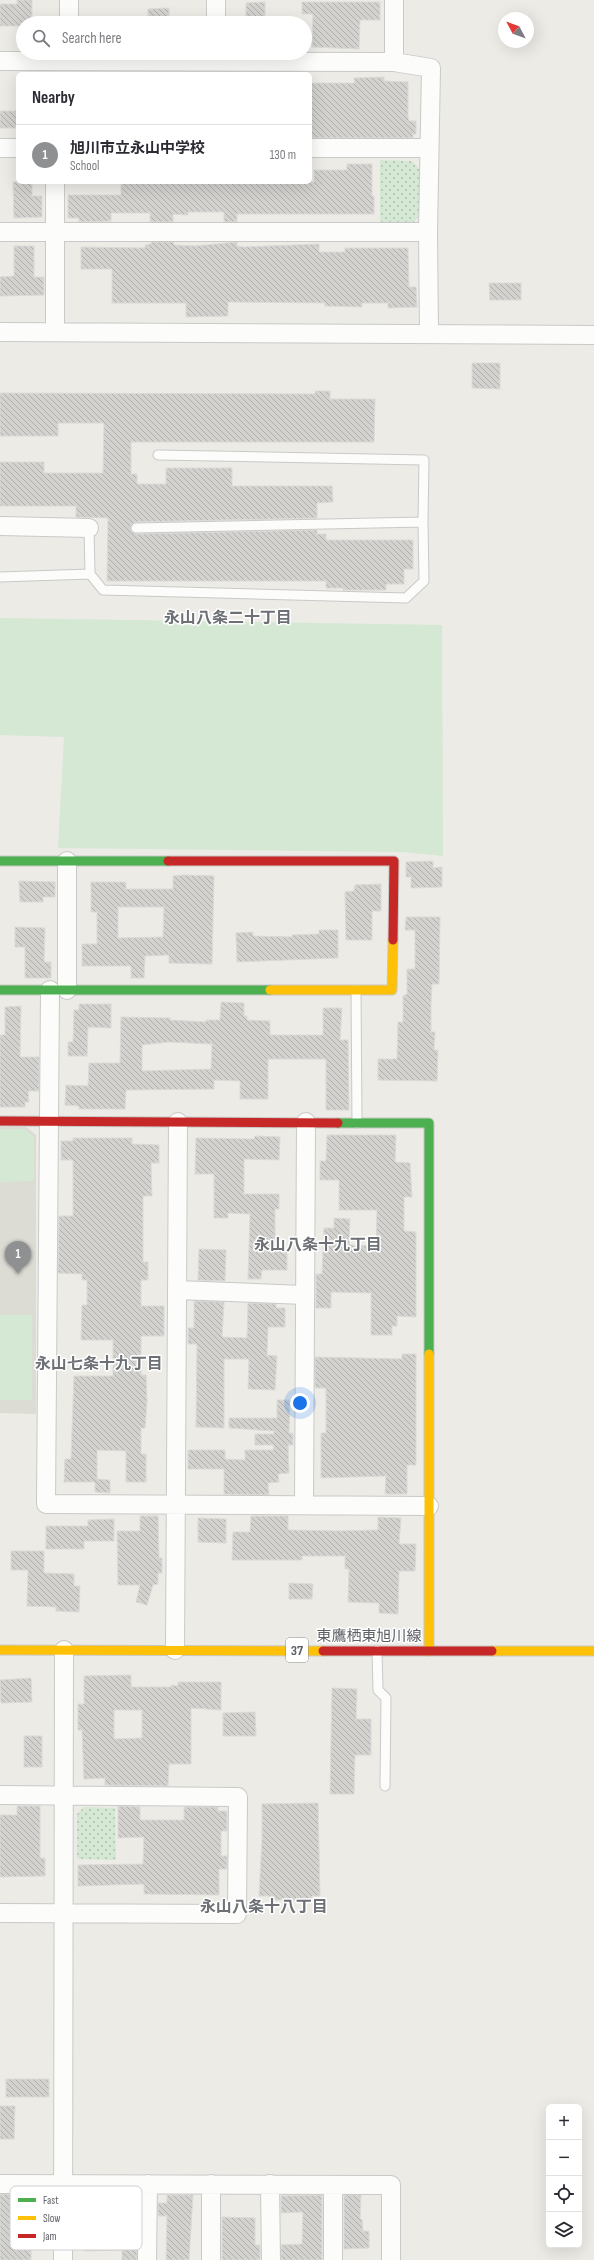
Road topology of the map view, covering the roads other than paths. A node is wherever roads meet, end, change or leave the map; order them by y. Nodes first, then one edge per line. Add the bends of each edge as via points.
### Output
1 (69, 0) edge
2 (216, 0) edge
3 (394, 0) edge
4 (69, 16) edge
5 (216, 16) edge
6 (154, 60) edge
7 (305, 60) edge
8 (0, 62) edge
9 (394, 62) junction
10 (62, 63) edge
11 (0, 148) edge
12 (16, 148) edge
13 (312, 148) edge
14 (428, 148) junction
15 (55, 184) edge
16 (0, 232) edge
17 (55, 232) junction
18 (428, 232) junction
19 (0, 332) edge
20 (55, 332) junction
21 (429, 334) junction
22 (594, 335) edge
23 (158, 455) dead end
24 (423, 522) junction
25 (0, 526) edge
26 (89, 528) joint
27 (136, 528) dead end
28 (90, 574) junction
29 (0, 577) edge
30 (0, 861) edge
31 (67, 861) junction
32 (0, 990) edge
33 (59, 990) junction
34 (356, 990) junction
35 (0, 1121) edge
36 (49, 1121) junction
37 (178, 1122) junction
38 (306, 1122) junction
39 (356, 1123) junction
40 (177, 1290) junction
41 (304, 1295) junction
42 (175, 1505) junction
43 (304, 1505) junction
44 (429, 1506) junction
45 (0, 1650) edge
46 (64, 1650) junction
47 (175, 1650) junction
48 (377, 1650) junction
49 (429, 1651) junction
50 (594, 1651) edge
51 (385, 1786) dead end
52 (0, 1795) edge
53 (63, 1795) junction
54 (0, 1913) edge
55 (62, 1914) junction
56 (0, 2184) edge
57 (64, 2184) junction
58 (148, 2184) junction
59 (211, 2184) junction
60 (270, 2184) junction
61 (333, 2185) junction
62 (63, 2250) edge
63 (63, 2260) edge
64 (146, 2260) edge
65 (211, 2260) edge
66 (271, 2260) edge
67 (333, 2260) edge
68 (391, 2260) edge

1 - 4 street
2 - 5 street
3 - 9 street
6 - 10 street
7 - 9 street
8 - 10 street
9 - 14 street via 431,68
11 - 12 street
13 - 14 street
14 - 18 street
15 - 17 street
16 - 17 street
17 - 18 street
17 - 20 street
18 - 21 street
19 - 20 street
20 - 21 street
21 - 22 street
23 - 24 lane via 424,460
24 - 27 lane
24 - 28 lane via 424,581 406,598 103,590
25 - 26 street
26 - 28 lane
28 - 29 lane
30 - 31 street
31 - 33 street
31 - 34 street via 394,861 392,990
32 - 33 street
33 - 34 street
33 - 36 street
34 - 39 lane
35 - 36 street
36 - 37 street
36 - 42 street via 46,1504
37 - 38 street
37 - 40 street
38 - 39 street
38 - 41 street
39 - 44 street via 429,1123
40 - 41 street
40 - 42 street
41 - 43 street
42 - 43 street
42 - 47 street
43 - 44 street
44 - 49 street
45 - 46 street, 東鷹栖東旭川線 / 37
46 - 47 street, 東鷹栖東旭川線 / 37
46 - 53 street
47 - 48 street, 東鷹栖東旭川線 / 37
48 - 49 street, 東鷹栖東旭川線 / 37
48 - 51 lane via 378,1690 386,1698
49 - 50 street, 東鷹栖東旭川線 / 37
52 - 53 street
53 - 55 street
53 - 55 street via 238,1797 238,1805 237,1914
54 - 55 street
55 - 57 street
56 - 57 street
57 - 58 street
58 - 59 street
58 - 64 street
59 - 60 street
59 - 65 street
60 - 61 street
60 - 66 street
61 - 67 street
61 - 68 street via 391,2185
62 - 63 street

